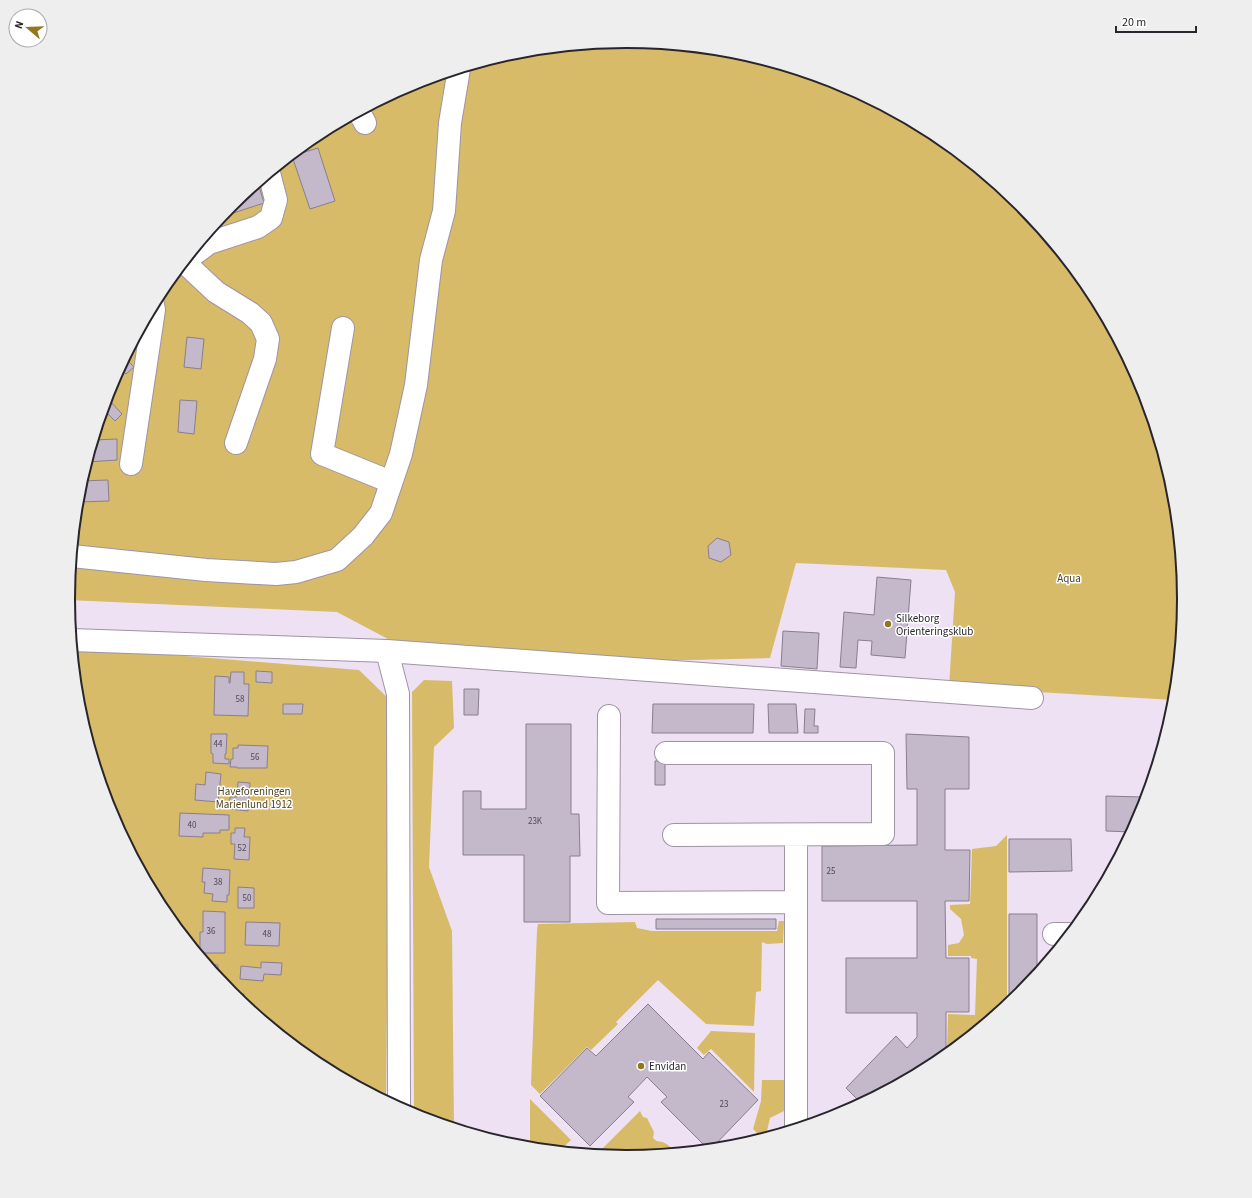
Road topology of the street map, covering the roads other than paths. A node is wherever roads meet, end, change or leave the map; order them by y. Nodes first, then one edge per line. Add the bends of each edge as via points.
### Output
1 (458, 74) edge
2 (271, 179) edge
3 (202, 248) edge
4 (189, 265) edge
5 (153, 317) edge
6 (343, 328) dead end
7 (236, 443) dead end
8 (131, 464) dead end
9 (391, 482) junction
10 (77, 556) edge
11 (77, 640) edge
12 (387, 651) junction
13 (1032, 698) dead end
14 (608, 716) dead end
15 (666, 753) dead end
16 (674, 835) dead end
17 (796, 835) junction
18 (796, 902) junction
19 (399, 1101) edge
20 (796, 1123) edge

1 - 9 lane via 450,123 444,211 431,260 416,384 401,454
2 - 3 lane via 276,200 271,218 258,226 209,243
4 - 7 lane via 216,292 261,323 268,339 265,358
5 - 8 lane
6 - 9 lane via 322,454
9 - 10 lane via 381,513 364,536 337,560 296,572 276,574 206,570
11 - 12 lane
12 - 13 lane
12 - 19 lane via 398,694
14 - 18 lane via 608,903
15 - 17 lane via 883,753 883,834
16 - 17 lane
17 - 18 lane
18 - 20 lane

